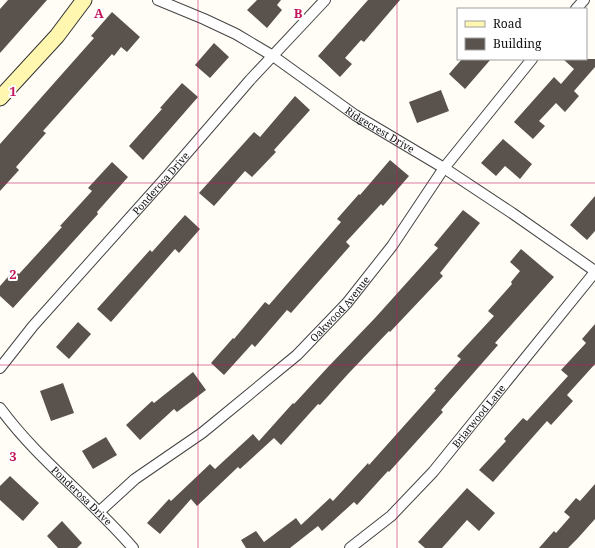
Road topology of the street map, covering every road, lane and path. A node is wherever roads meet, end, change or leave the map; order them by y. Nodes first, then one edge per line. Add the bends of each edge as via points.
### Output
1 (84, 0) edge
2 (158, 0) edge
3 (325, 0) edge
4 (584, 0) edge
5 (577, 8) edge
6 (273, 56) junction
7 (531, 60) edge
8 (0, 98) edge
9 (444, 168) junction
10 (595, 272) edge
11 (0, 368) edge
12 (0, 408) edge
13 (99, 512) junction
14 (132, 548) edge
15 (350, 548) edge

1 - 8 street via 57,36
2 - 6 street, Ridgecrest Drive via 236,34
3 - 6 street, Ponderosa Drive
4 - 5 street
6 - 9 street, Ridgecrest Drive via 355,115
6 - 11 street, Ponderosa Drive via 33,326
7 - 9 street, Oakwood Avenue
9 - 10 street, Ridgecrest Drive
9 - 13 street, Oakwood Avenue via 392,246 346,303 297,355 202,433 135,479
10 - 15 street, Briarwood Lane via 433,472 391,516
12 - 13 street, Ponderosa Drive via 14,427
13 - 14 street, Ponderosa Drive

